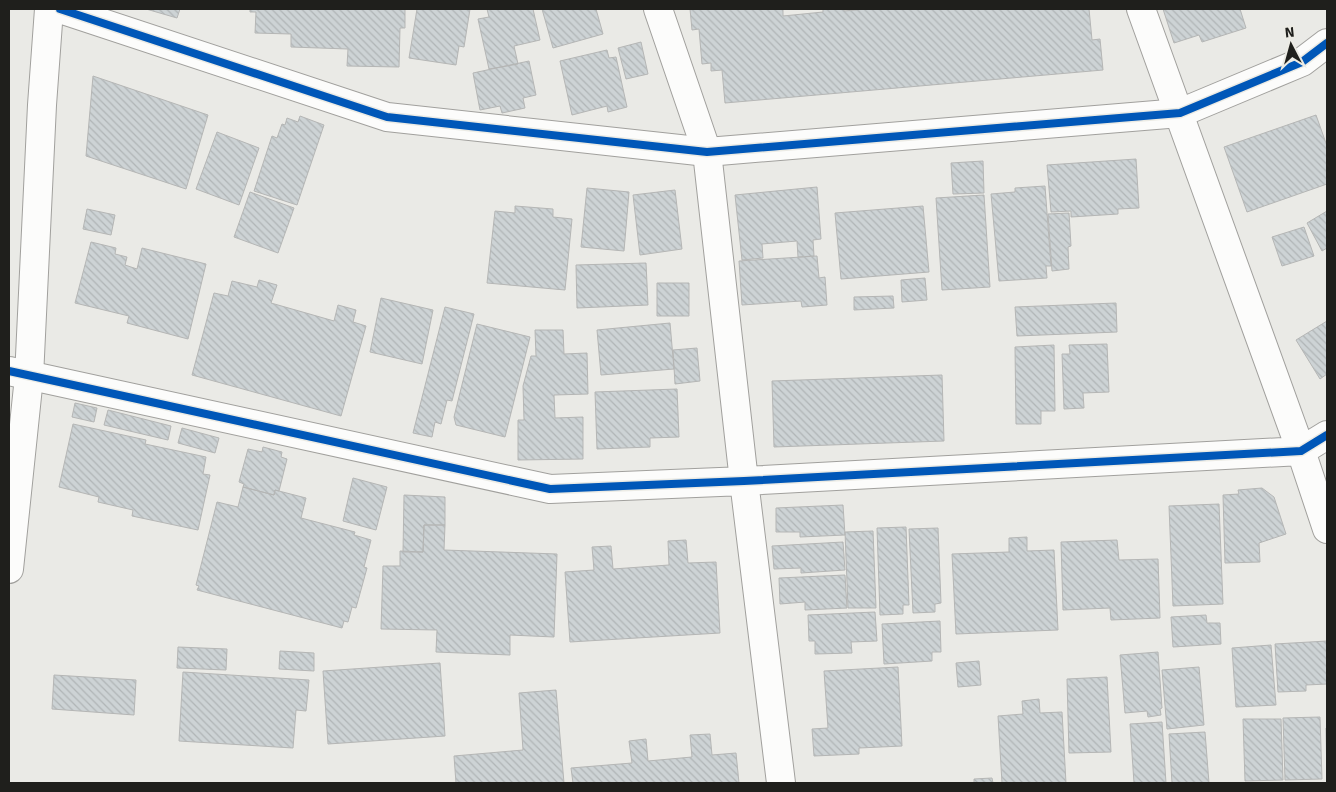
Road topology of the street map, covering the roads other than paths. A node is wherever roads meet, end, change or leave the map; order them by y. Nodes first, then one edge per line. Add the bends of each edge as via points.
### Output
1 (49, 9) edge
2 (60, 9) edge
3 (658, 9) edge
4 (1141, 9) edge
5 (1327, 44) edge
6 (1180, 113) junction
7 (708, 152) junction
8 (19, 374) edge
9 (1327, 435) edge
10 (1302, 451) junction
11 (744, 481) junction
12 (1327, 529) edge
13 (9, 569) edge
14 (781, 783) edge

1 - 8 street
2 - 7 street via 387,117
3 - 7 street
4 - 6 street
5 - 6 street via 1302,62
6 - 7 street
6 - 10 street
7 - 11 street
8 - 11 street via 550,489
8 - 13 street
9 - 10 street
10 - 11 street
10 - 12 street
11 - 14 street

